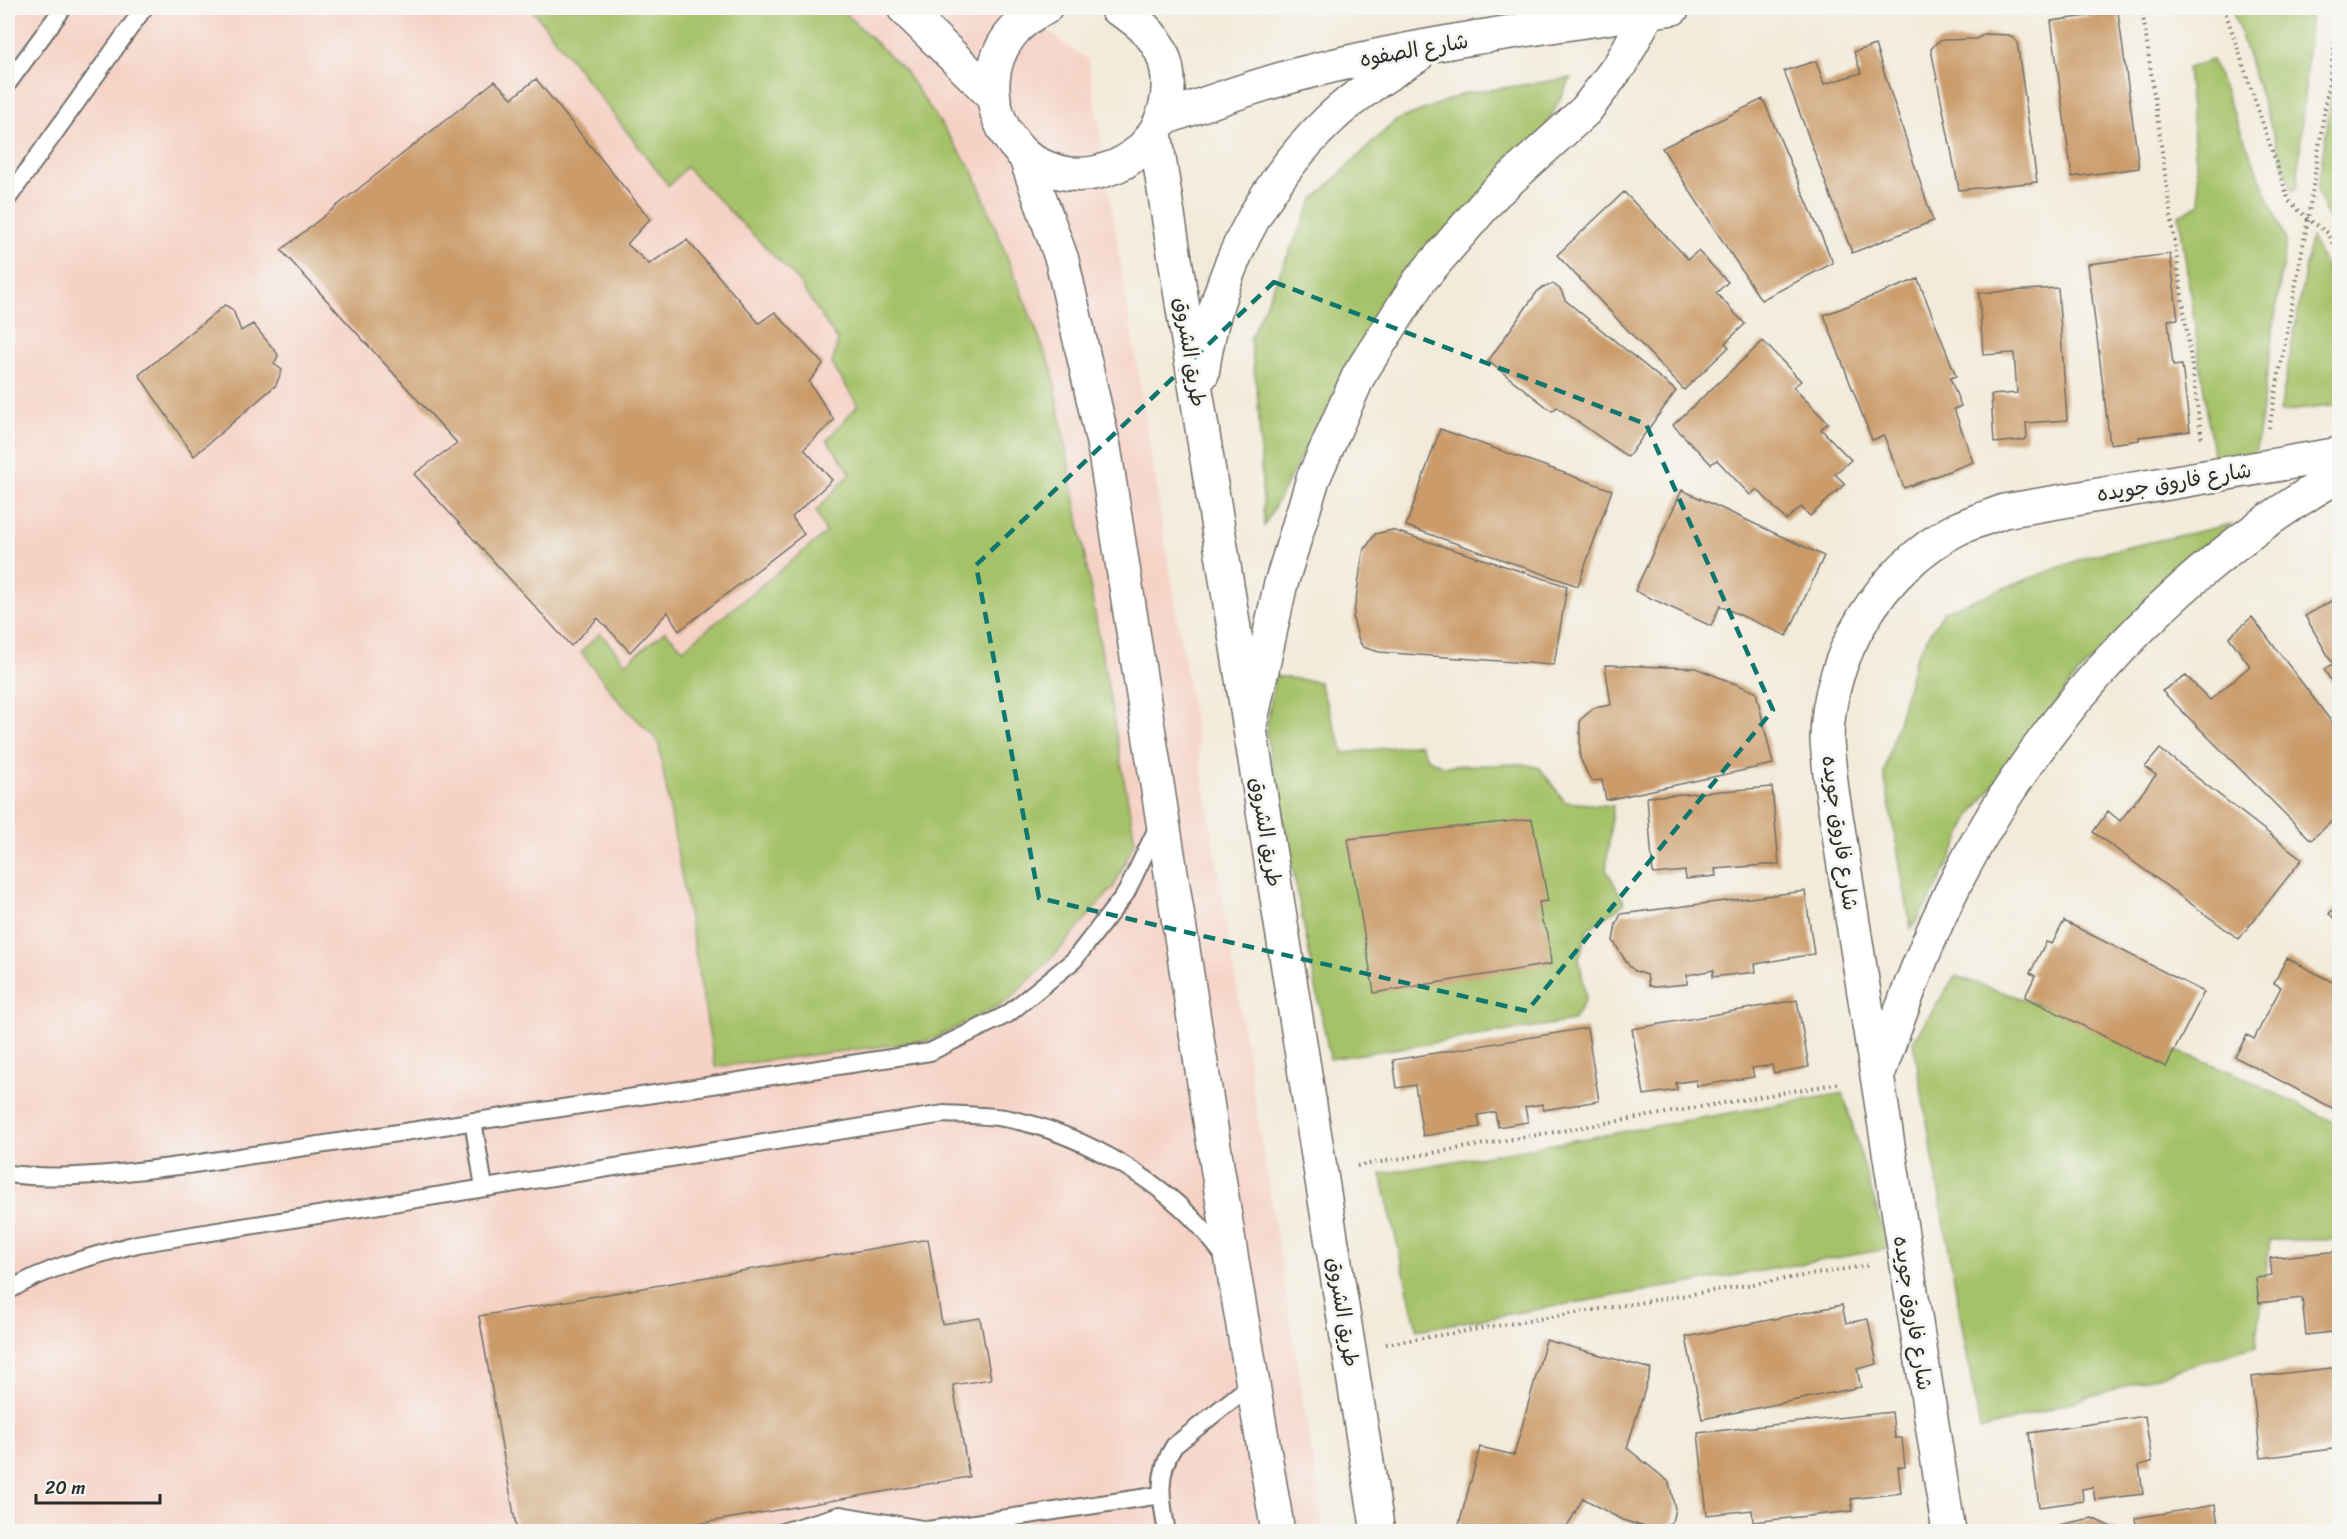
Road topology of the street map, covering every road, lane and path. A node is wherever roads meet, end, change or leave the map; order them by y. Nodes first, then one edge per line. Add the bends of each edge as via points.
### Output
1 (63, 8) edge
2 (144, 8) edge
3 (904, 8) edge
4 (1046, 8) edge
5 (1116, 8) edge
6 (2142, 8) edge
7 (2223, 8) edge
8 (1661, 9) edge
9 (2340, 9) edge
10 (1434, 46) junction
11 (8, 83) edge
12 (992, 95) junction
13 (1159, 126) junction
14 (1025, 156) junction
15 (8, 198) edge
16 (2308, 219) junction
17 (2340, 257) edge
18 (1198, 405) junction
19 (2340, 454) edge
20 (2262, 467) junction
21 (2340, 475) edge
22 (2207, 476) junction
23 (1249, 727) junction
24 (1163, 815) junction
25 (1877, 1077) junction
26 (473, 1121) junction
27 (1321, 1172) junction
28 (8, 1174) edge
29 (484, 1187) junction
30 (1905, 1259) junction
31 (1233, 1267) junction
32 (8, 1291) edge
33 (1349, 1349) junction
34 (1253, 1383) junction
35 (1161, 1496) junction
36 (928, 1531) edge
37 (782, 1532) edge
38 (1167, 1532) edge
39 (1278, 1532) edge
40 (1378, 1532) edge
41 (1948, 1532) edge

1 - 11 lane
2 - 15 lane
3 - 12 street
4 - 12 street via 1021,22 1004,43 994,69
5 - 13 street via 1133,17 1161,52 1167,97
6 - 22 path
7 - 16 path via 2289,201
8 - 10 street, شارع الصفوه
8 - 23 street via 1586,110 1494,194 1420,280 1359,375 1313,479 1280,587
9 - 16 path
10 - 13 street, شارع الصفوه via 1296,75 1229,95
10 - 18 street via 1379,79 1329,120 1286,168 1251,222 1224,280 1206,342
12 - 14 street via 1009,139
13 - 14 street via 1140,152 1119,166 1095,174 1071,175 1046,168
13 - 18 street, طريق الشروق
14 - 24 street via 1062,260 1104,447
16 - 17 path via 2328,232
16 - 20 path
18 - 23 street, طريق الشروق
19 - 20 street, شارع فاروق جويده
20 - 22 street, شارع فاروق جويده
21 - 25 street via 2259,527 2198,575 2097,675 2042,743 1998,807 1960,874 1927,944
22 - 25 street, شارع فاروق جويده via 2004,511 1957,530 1906,566 1878,596 1851,640 1834,688 1827,739
23 - 27 street, طريق الشروق
24 - 26 lane via 1126,893 1074,960 1008,1014 930,1052
24 - 31 street
25 - 27 path
25 - 30 street, شارع فاروق جويده
26 - 28 lane via 129,1172 71,1176
26 - 29 lane
27 - 33 street, طريق الشروق
29 - 31 lane via 944,1114 1005,1119 1058,1134 1109,1157 1156,1187 1198,1224
29 - 32 lane via 137,1244 78,1260
30 - 33 path
30 - 41 street, شارع فاروق جويده
31 - 34 street
33 - 40 street, طريق الشروق
34 - 35 lane via 1174,1446 1161,1475
34 - 39 street
35 - 36 lane
35 - 38 lane
36 - 37 lane via 840,1515

